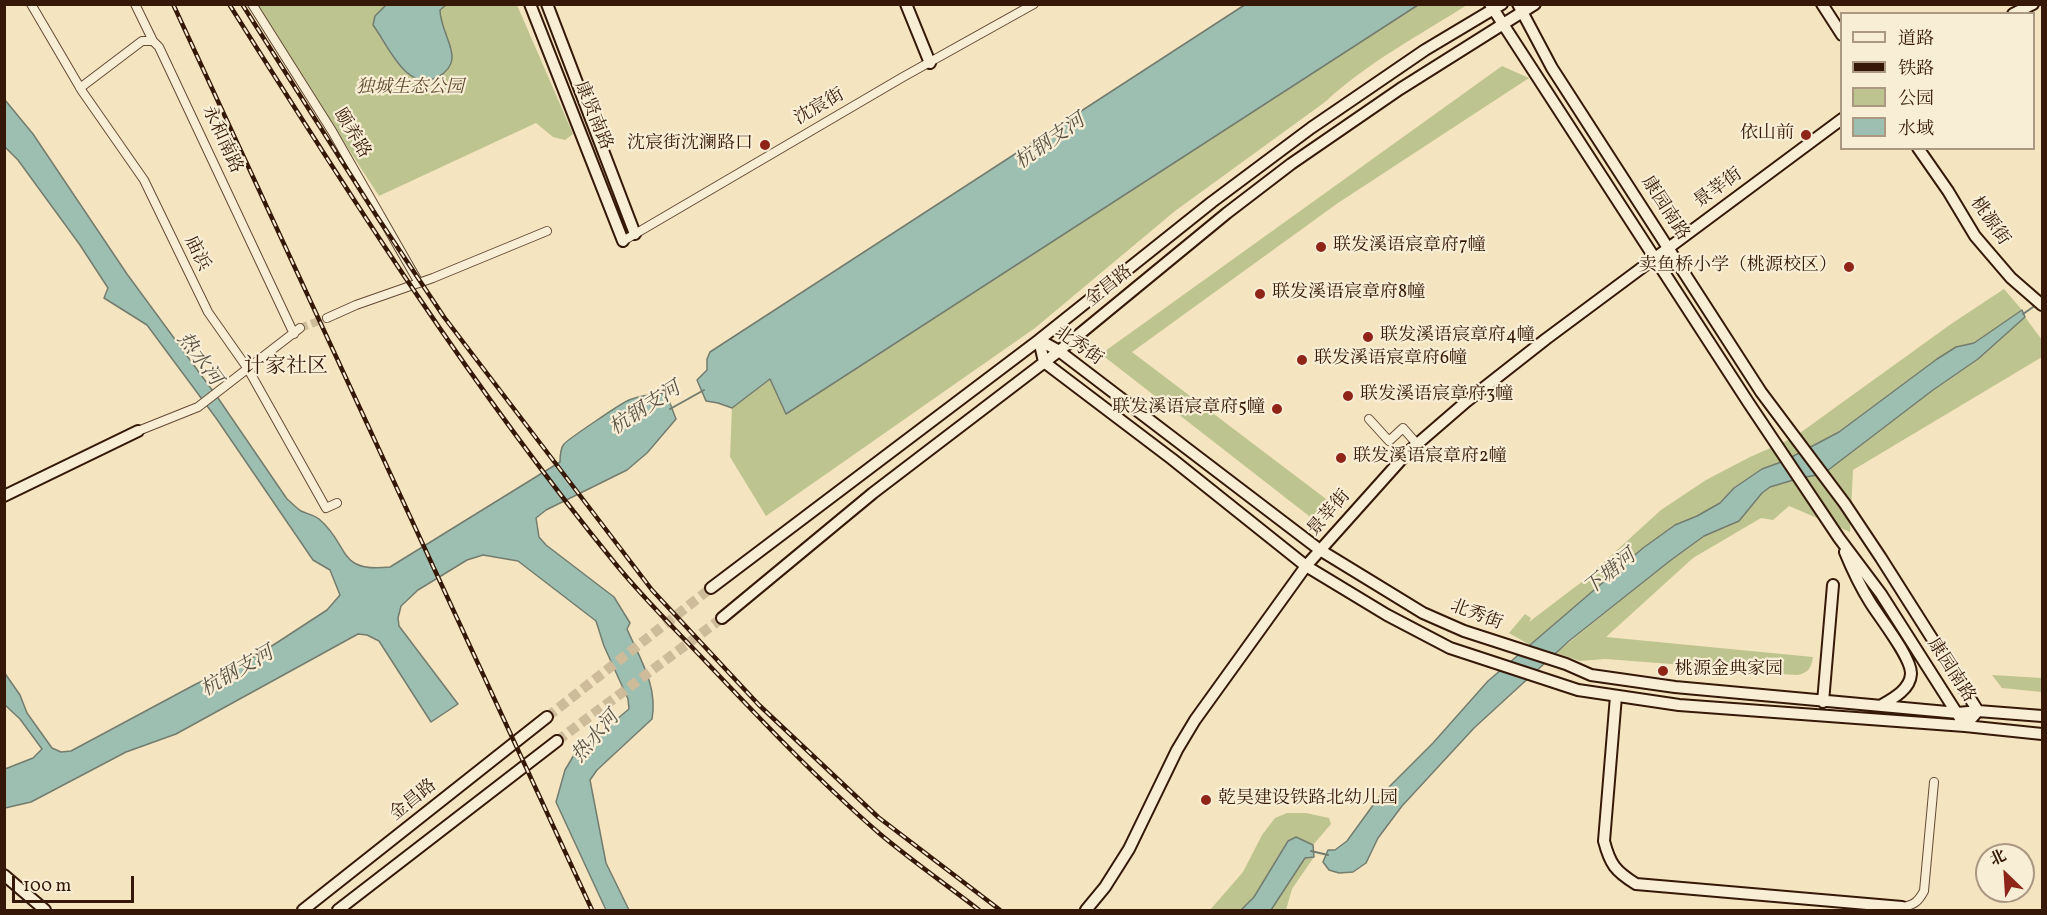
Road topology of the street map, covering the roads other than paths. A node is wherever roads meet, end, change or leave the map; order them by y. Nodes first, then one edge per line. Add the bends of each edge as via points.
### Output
1 (31, 4) edge
2 (135, 4) edge
3 (252, 4) edge
4 (547, 4) edge
5 (906, 4) edge
6 (1034, 4) edge
7 (1535, 4) edge
8 (1822, 4) edge
9 (2033, 4) edge
10 (533, 5) edge
11 (1495, 6) edge
12 (1520, 8) edge
13 (2017, 12) edge
14 (1503, 26) junction
15 (1840, 32) edge
16 (153, 41) junction
17 (930, 63) junction
18 (80, 88) junction
19 (1840, 119) edge
20 (1919, 150) edge
21 (547, 231) dead end
22 (635, 234) junction
23 (623, 241) joint
24 (1668, 246) junction
25 (1655, 256) junction
26 (419, 283) junction
27 (2043, 305) edge
28 (327, 318) tunnel mouth
29 (1039, 340) junction
30 (1059, 351) junction
31 (1044, 362) junction
32 (248, 369) junction
33 (1369, 420) dead end
34 (138, 431) joint
35 (1418, 444) junction
36 (4, 496) edge
37 (337, 503) dead end
38 (1839, 538) junction
39 (1320, 550) junction
40 (1306, 566) junction
41 (1833, 585) dead end
42 (711, 588) tunnel mouth
43 (722, 618) tunnel mouth
44 (1616, 696) junction
45 (1822, 702) junction
46 (1881, 706) junction
47 (1978, 711) junction
48 (1958, 713) junction
49 (2043, 716) edge
50 (547, 717) tunnel mouth
51 (1965, 726) junction
52 (2043, 734) edge
53 (557, 741) tunnel mouth
54 (1934, 782) dead end
55 (4, 875) edge
56 (1902, 907) joint
57 (45, 910) edge
58 (303, 910) edge
59 (338, 910) edge
60 (1086, 910) edge

1 - 18 street, 庙浜
2 - 16 street, 永和南路
3 - 26 street, 颐养路 via 332,131
4 - 22 main road, 康贤南路
5 - 17 main road
6 - 17 street, 沈宸街
7 - 12 main road, 金昌路
8 - 15 main road
9 - 13 main road
10 - 23 main road, 康贤南路
11 - 14 main road, 康园南路
11 - 29 main road, 金昌路 via 1311,128
12 - 14 main road, 金昌路
12 - 24 main road, 康园南路 via 1552,68
14 - 25 main road, 康园南路
14 - 30 main road, 金昌路 via 1400,89 1291,164
16 - 18 street via 142,41
16 - 32 street, 永和南路 via 297,331
17 - 22 street, 沈宸街
18 - 32 street, 庙浜 via 144,180 208,312
19 - 24 main road, 景莘街
20 - 27 main road, 桃源街 via 1975,236 2011,279
21 - 26 street
22 - 23 street, 沈宸街
24 - 25 main road, 景莘街
24 - 47 main road, 康园南路 via 1761,392 1881,558
25 - 35 main road, 景莘街 via 1467,401
25 - 38 main road, 康园南路
26 - 28 street
29 - 30 main road, 北秀街
29 - 31 main road, 北秀街
29 - 42 main road, 金昌路
30 - 31 main road, 金昌路
30 - 39 main road, 北秀街
31 - 40 main road, 北秀街
31 - 43 main road, 金昌路 via 873,494
32 - 34 street via 198,407
32 - 37 street, 庙浜 via 326,508
33 - 35 street via 1389,441 1403,428
34 - 36 main road
35 - 39 main road, 景莘街
38 - 46 main road via 1869,601 1908,661 1908,683 1901,693
38 - 48 main road, 康园南路 via 1881,594
39 - 40 main road, 景莘街
39 - 45 main road, 北秀街 via 1423,613 1464,632 1590,675
40 - 44 main road, 北秀街 via 1450,648 1578,690
40 - 60 main road, 景莘街 via 1195,720 1129,849
41 - 45 main road
44 - 51 main road via 1679,705
44 - 56 main road via 1604,841 1609,860 1620,875 1636,884
45 - 46 main road
46 - 48 main road
47 - 48 main road
47 - 49 main road
47 - 51 main road, 康园南路
48 - 51 main road, 康园南路
50 - 58 main road, 金昌路
51 - 52 main road
53 - 59 main road
54 - 56 street via 1924,891 1918,902
55 - 57 main road

